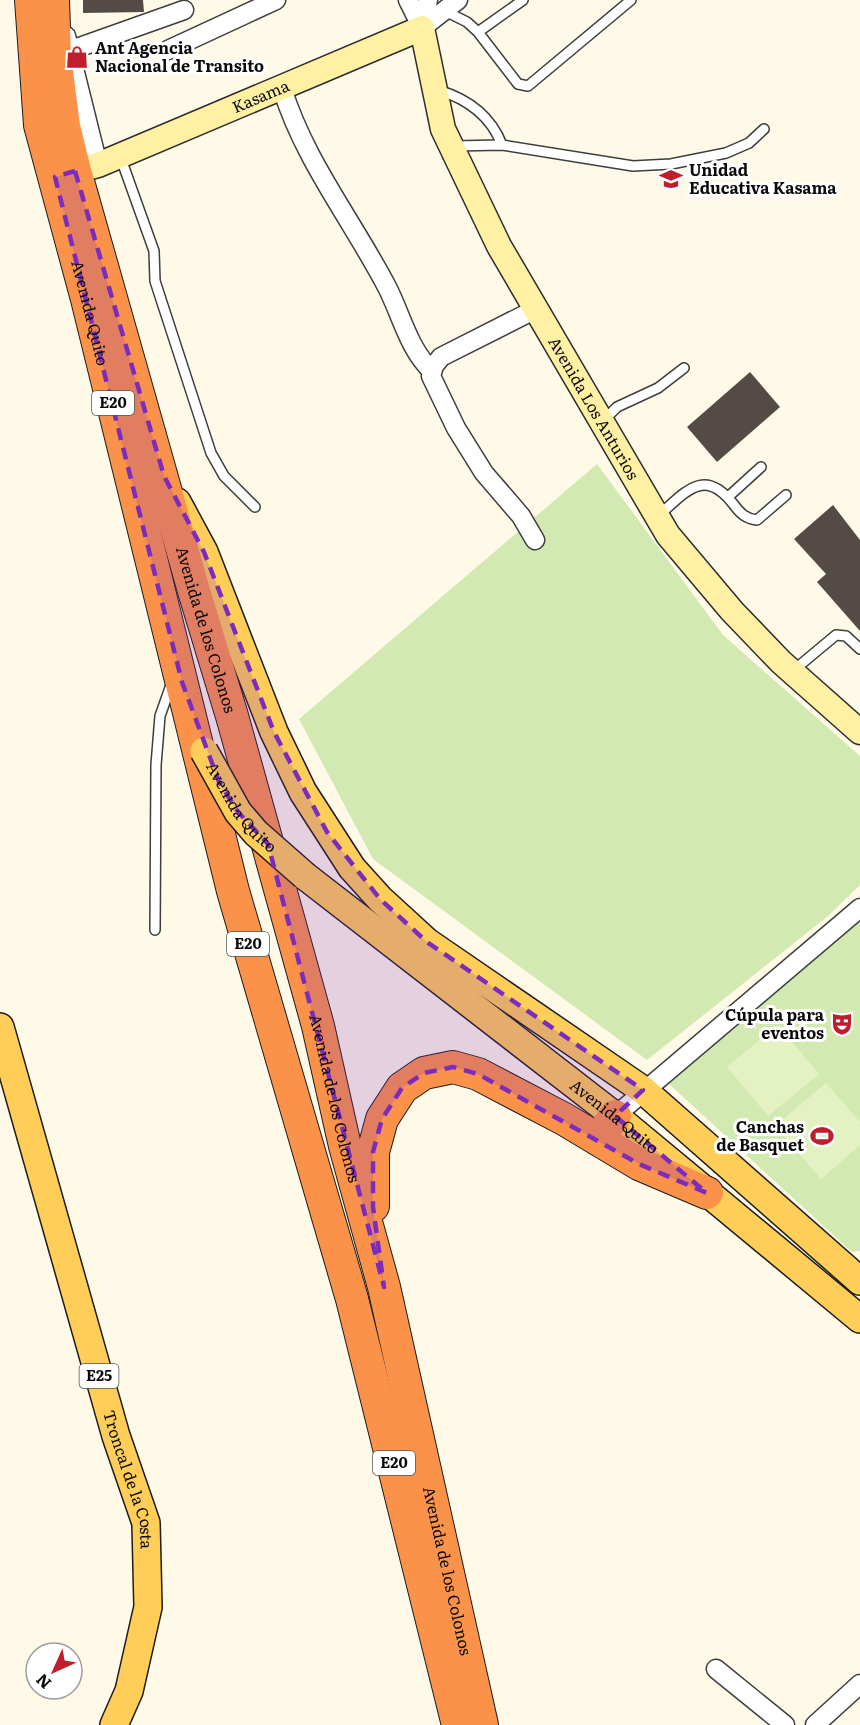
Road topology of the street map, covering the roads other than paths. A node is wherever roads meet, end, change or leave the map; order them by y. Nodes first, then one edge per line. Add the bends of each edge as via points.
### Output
1 (31, 0) edge
2 (53, 0) edge
3 (63, 0) edge
4 (276, 0) edge
5 (408, 0) edge
6 (428, 0) edge
7 (523, 0) edge
8 (631, 0) edge
9 (451, 6) edge
10 (184, 10) dead end
11 (422, 28) junction
12 (478, 32) junction
13 (168, 51) dead end
14 (62, 54) junction
15 (282, 88) junction
16 (433, 89) junction
17 (764, 129) dead end
18 (502, 145) junction
19 (451, 146) junction
20 (120, 156) junction
21 (76, 171) junction
22 (536, 309) junction
23 (684, 368) dead end
24 (432, 371) junction
25 (602, 422) junction
26 (761, 467) dead end
27 (164, 476) junction
28 (786, 495) dead end
29 (728, 497) junction
30 (255, 507) dead end
31 (657, 517) junction
32 (535, 540) dead end
33 (860, 649) edge
34 (792, 672) junction
35 (181, 674) junction
36 (815, 693) junction
37 (860, 716) edge
38 (860, 732) edge
39 (860, 908) edge
40 (155, 930) dead end
41 (0, 1027) edge
42 (643, 1090) junction
43 (606, 1128) junction
44 (707, 1192) joint
45 (860, 1281) edge
46 (384, 1287) junction
47 (860, 1319) edge
48 (716, 1669) dead end
49 (860, 1684) edge
50 (114, 1725) edge
51 (458, 1725) edge
52 (482, 1725) edge
53 (785, 1725) edge
54 (815, 1725) edge

1 - 21 highway, Avenida Quito / E20 via 40,125
2 - 14 highway, Avenida Quito / E20
3 - 14 street
4 - 13 street
5 - 11 street, Avenida Los Anturios
6 - 11 street, Avenida Los Anturios
7 - 12 lane
8 - 12 lane via 528,86 518,84
9 - 11 street, Kasama
9 - 12 lane
10 - 14 street
11 - 15 street, Kasama
11 - 16 street, Avenida Los Anturios
14 - 21 highway, Avenida Quito / E20 via 64,126
15 - 20 street, Kasama
15 - 24 street via 326,183 386,285 422,361
16 - 18 lane via 482,113
16 - 19 street, Avenida Los Anturios
17 - 18 lane via 749,143 726,153 652,165 593,161
18 - 19 lane
19 - 22 street, Avenida Los Anturios via 499,246
20 - 21 street, Kasama
20 - 30 lane via 154,251 155,281 211,453 224,476
21 - 27 highway, Avenida Quito / E20
21 - 35 highway, Avenida Quito / E20
22 - 24 street via 441,357
22 - 25 street, Avenida Los Anturios
23 - 25 lane via 658,388 617,407
24 - 32 street via 432,381 456,428 484,473 521,516
25 - 31 street, Avenida Los Anturios
26 - 29 lane
27 - 42 main road, Avenida Quito via 204,552 279,742 303,792 352,868 380,900 427,942
27 - 46 highway, Avenida de los Colonos / E20 via 318,1026 345,1146
28 - 29 lane via 757,520 741,514
29 - 31 lane via 717,487 699,485
31 - 34 street, Avenida Los Anturios via 732,611
33 - 34 lane via 846,636 837,635
34 - 36 street, Avenida Los Anturios
35 - 40 lane via 160,716
35 - 43 main road, Avenida Quito, bridge via 204,751 238,813 256,833
35 - 51 highway, Avenida de los Colonos / E20 via 233,891 352,1299
36 - 37 street
36 - 38 street, Avenida Los Anturios
39 - 42 street
41 - 50 main road, Troncal de la Costa / E25 via 116,1436 146,1523 148,1607 129,1691
42 - 43 street
42 - 45 main road, Avenida Quito
43 - 44 highway via 639,1164
43 - 46 highway via 453,1067 424,1073 402,1088 382,1119 373,1152 373,1207
44 - 47 main road
46 - 52 highway, Avenida de los Colonos / E20
48 - 53 street
49 - 54 street

